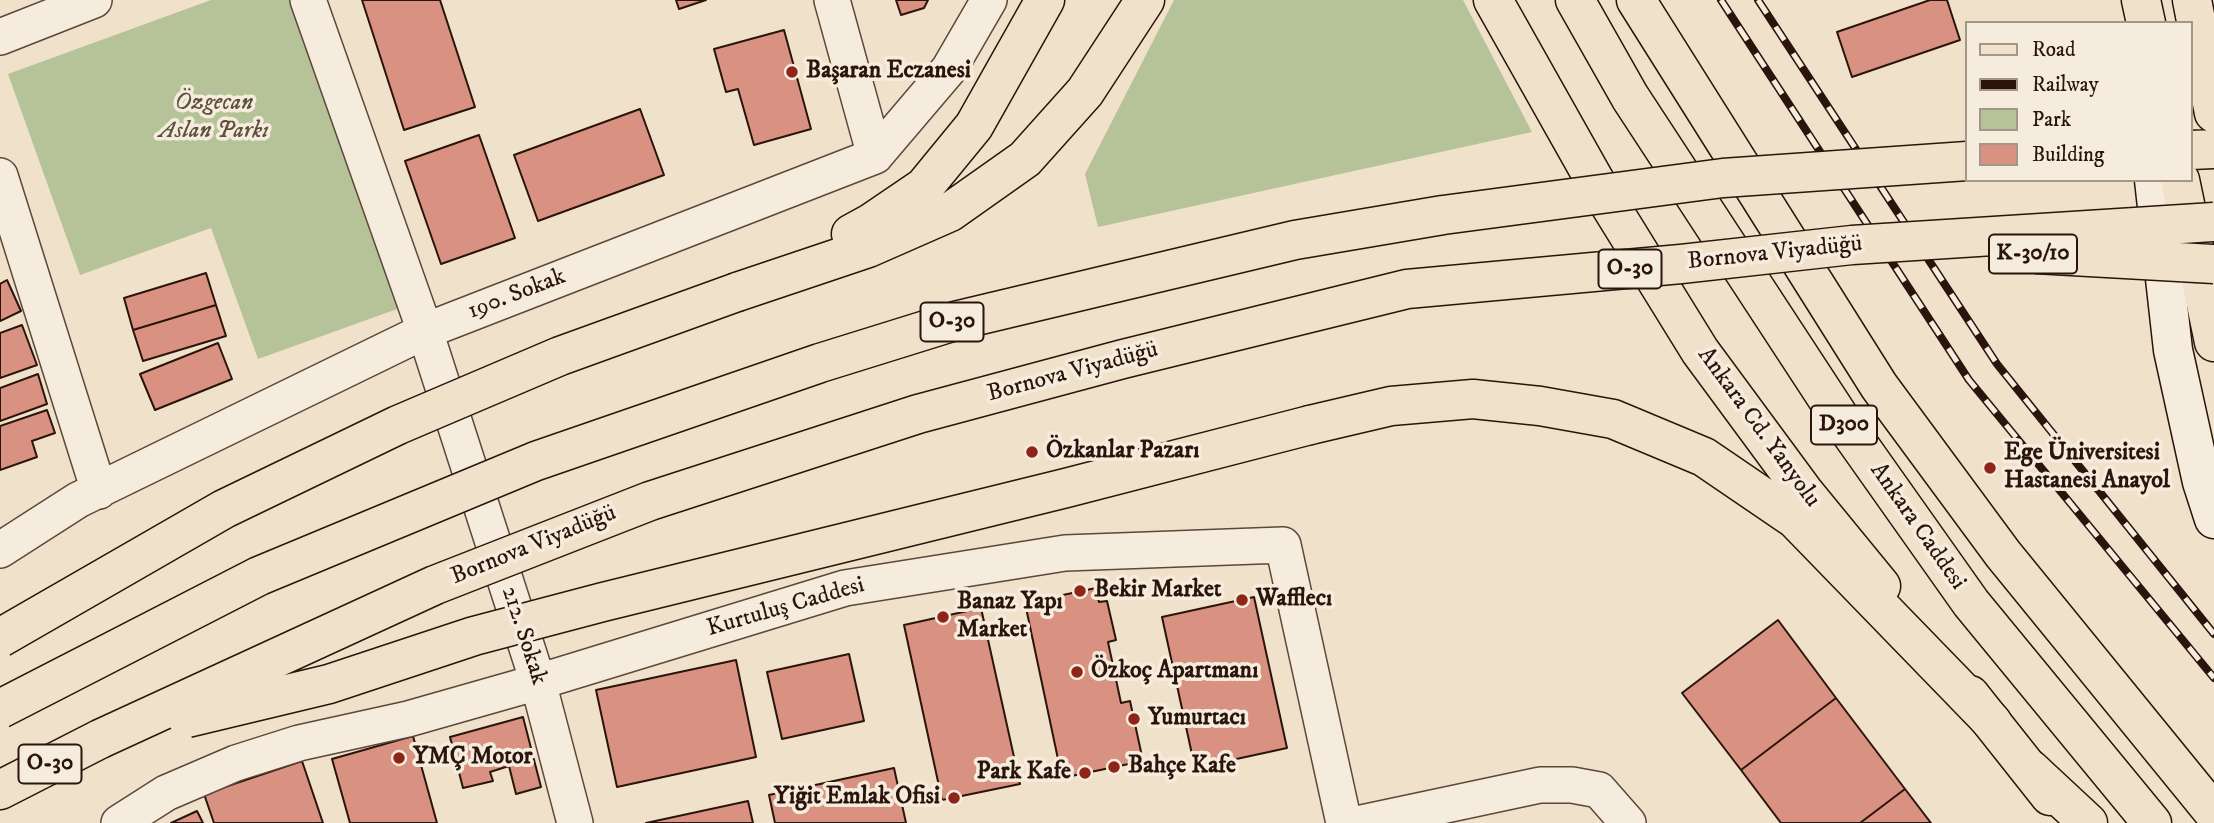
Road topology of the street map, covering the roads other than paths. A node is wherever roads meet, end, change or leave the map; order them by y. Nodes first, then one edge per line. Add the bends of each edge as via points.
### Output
1 (94, 0) edge
2 (308, 0) edge
3 (832, 0) edge
4 (989, 0) edge
5 (1045, 0) edge
6 (1145, 0) edge
7 (1493, 0) edge
8 (1574, 0) edge
9 (1636, 0) edge
10 (2134, 0) edge
11 (2141, 0) edge
12 (2192, 0) edge
13 (2137, 21) edge
14 (2146, 21) edge
15 (0, 37) edge
16 (2214, 113) edge
17 (2214, 149) edge
18 (2193, 150) edge
19 (875, 156) junction
20 (1966, 161) edge
21 (0, 176) edge
22 (2154, 182) edge
23 (2179, 182) edge
24 (2214, 222) edge
25 (1852, 244) junction
26 (2214, 264) edge
27 (737, 292) junction
28 (425, 331) junction
29 (2214, 342) edge
30 (99, 491) junction
31 (2214, 519) edge
32 (0, 550) edge
33 (0, 638) edge
34 (538, 682) junction
35 (0, 709) edge
36 (1992, 722) junction
37 (100, 738) junction
38 (2030, 769) junction
39 (0, 790) edge
40 (2214, 813) edge
41 (119, 823) edge
42 (575, 823) edge
43 (1344, 823) edge
44 (1361, 823) edge
45 (1628, 823) edge
46 (2070, 823) edge
47 (2088, 823) edge
48 (2152, 823) edge

1 - 15 street
2 - 28 street, 212. Sokak
3 - 19 street
4 - 19 street, 190. Sokak via 949,69
5 - 27 main road via 974,126 924,187 871,223
6 - 27 main road via 1085,92 1025,159 950,212 868,248
7 - 36 main road, Ankara Cd. Yanyolu via 1595,181 1700,351 1804,492
8 - 48 main road, Ankara Caddesi / D300 via 1630,97 1838,415 1971,603
9 - 40 main road, D300 via 1880,386 2003,554
10 - 13 main road
11 - 14 main road
12 - 16 main road
17 - 18 main road
19 - 28 street, 190. Sokak
20 - 35 main road, O-30, bridge via 1723,178 1443,215 1295,240 955,321 536,461 259,576
21 - 30 street
22 - 31 main road via 2173,350
23 - 29 main road
24 - 25 main road, Bornova Viyadüğü / O-30, bridge
25 - 26 main road, K-30/10, bridge
25 - 37 main road, Bornova Viyadüğü / O-30, bridge via 1407,289 918,414 650,500 435,585
27 - 33 main road, bridge via 560,356 398,425 224,509
28 - 30 street, 190. Sokak
28 - 34 street, 212. Sokak
30 - 32 street, 190. Sokak
34 - 41 street, Kurtuluş Caddesi via 236,763 166,793
34 - 42 street, 212. Sokak
34 - 43 street, Kurtuluş Caddesi via 845,588 1065,553 1283,545
36 - 37 main road, bridge via 1795,519 1704,457 1614,419 1473,399 1391,406 603,602 474,636 329,684
36 - 38 main road, Ankara Cd. Yanyolu
37 - 39 main road, Bornova Viyadüğü / O-30
38 - 46 main road, Ankara Cd. Yanyolu
38 - 47 main road
44 - 45 street via 1539,785 1600,790

